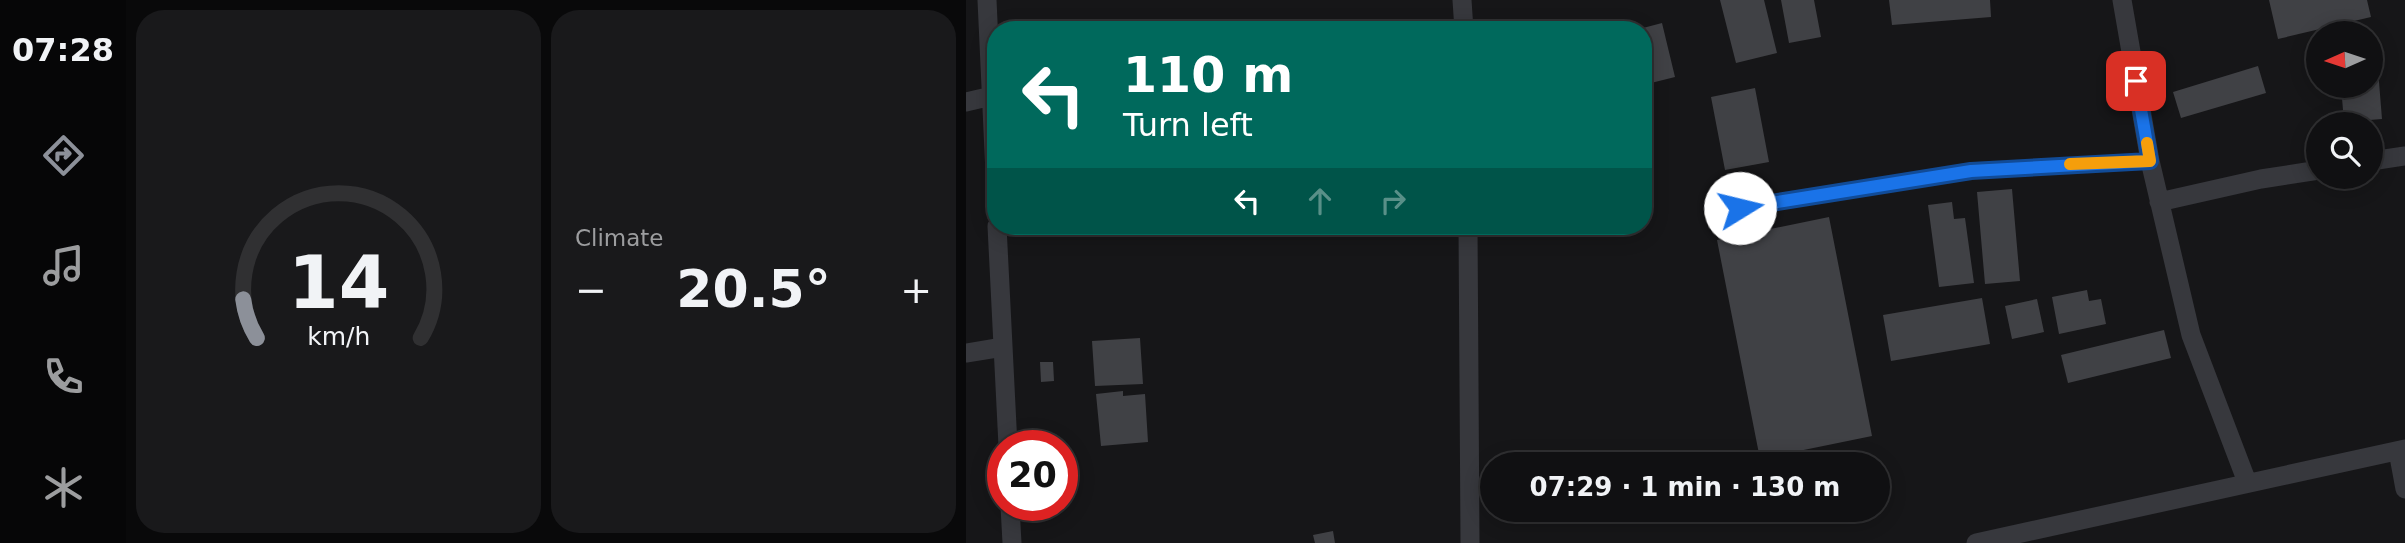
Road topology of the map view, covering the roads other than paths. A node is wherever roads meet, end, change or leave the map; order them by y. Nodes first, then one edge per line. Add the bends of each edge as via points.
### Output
1 (987, 0) edge
2 (1462, 0) edge
3 (2122, 0) edge
4 (988, 21) edge
5 (1463, 21) edge
6 (987, 97) edge
7 (966, 102) edge
8 (2405, 156) edge
9 (2383, 159) edge
10 (2150, 161) junction
11 (2306, 172) edge
12 (2159, 202) junction
13 (1740, 208) dead end
14 (997, 235) edge
15 (1468, 235) edge
16 (1003, 348) junction
17 (966, 353) edge
18 (1007, 430) edge
19 (2402, 450) edge
20 (2247, 482) junction
21 (2405, 489) edge
22 (1011, 521) edge
23 (1012, 543) edge
24 (1470, 543) edge
25 (1976, 543) edge

1 - 4 street
2 - 5 street
3 - 10 street
6 - 7 street
8 - 9 street
10 - 12 street
10 - 13 lane via 1971,171
11 - 12 street
12 - 20 street via 2192,335
14 - 16 street
15 - 24 street
16 - 17 street
16 - 18 street
19 - 20 street
19 - 21 street
20 - 25 street
22 - 23 street

